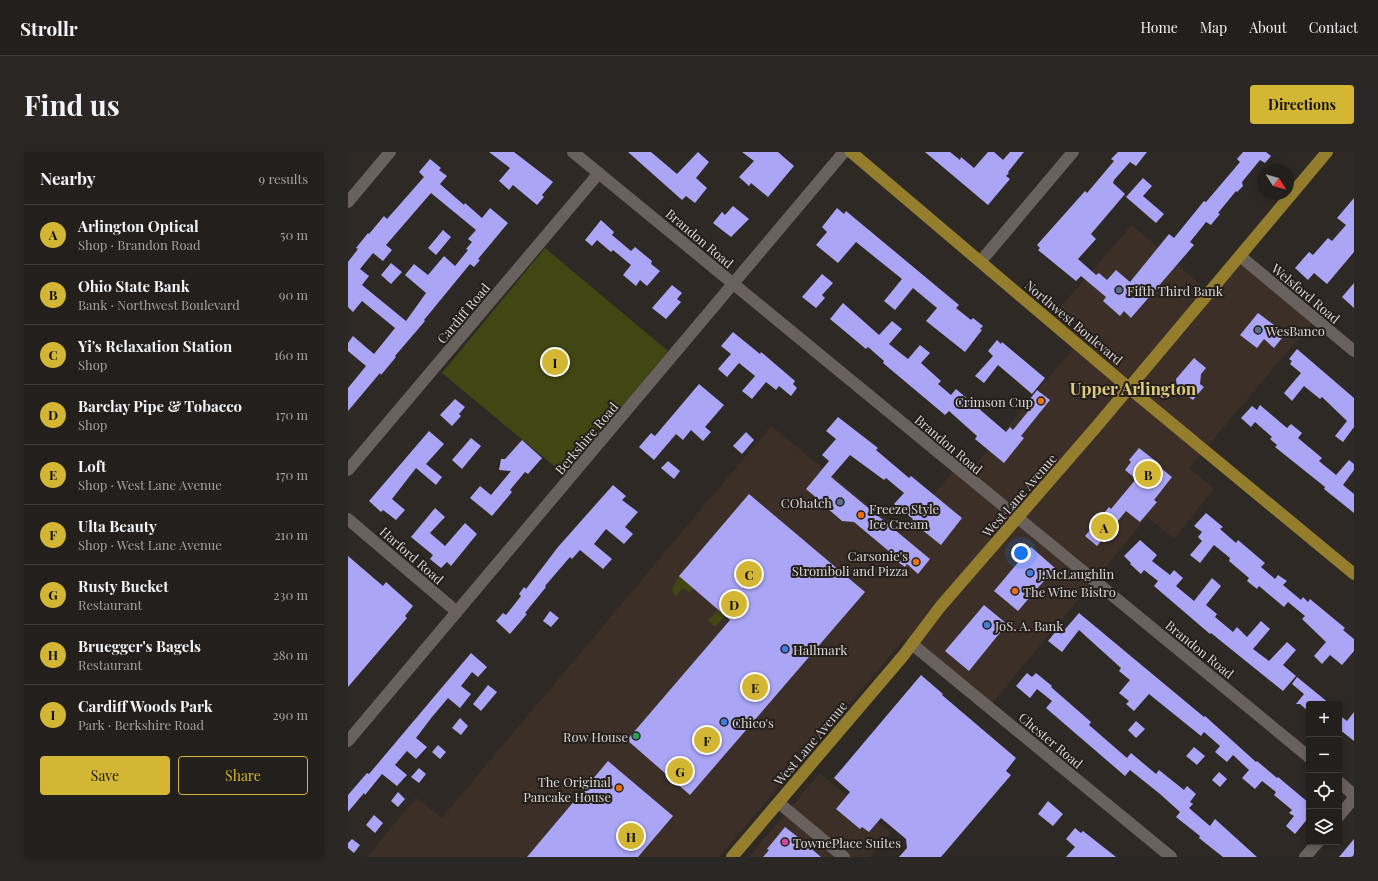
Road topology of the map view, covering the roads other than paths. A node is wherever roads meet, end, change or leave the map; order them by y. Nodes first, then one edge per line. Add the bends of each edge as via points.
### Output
1 (390, 152) edge
2 (573, 152) edge
3 (844, 152) edge
4 (851, 152) edge
5 (1074, 152) edge
6 (1327, 152) edge
7 (599, 173) junction
8 (348, 202) edge
9 (1240, 256) junction
10 (981, 261) junction
11 (733, 284) junction
12 (1354, 351) edge
13 (1129, 388) junction
14 (348, 470) edge
15 (348, 519) edge
16 (1017, 519) junction
17 (1354, 574) edge
18 (457, 612) junction
19 (912, 644) junction
20 (348, 741) edge
21 (1306, 755) edge
22 (1342, 785) edge
23 (1354, 795) edge
24 (1354, 798) edge
25 (779, 803) junction
26 (1342, 812) edge
27 (1315, 845) edge
28 (732, 857) edge
29 (844, 857) edge
30 (1171, 857) edge
31 (1305, 857) edge

1 - 8 street
2 - 7 street, Brandon Road
3 - 11 street, Berkshire Road
4 - 10 main road, Northwest Boulevard
5 - 10 street
6 - 9 main road, West Lane Avenue
7 - 11 street, Brandon Road
7 - 14 street, Cardiff Road
9 - 12 street, Welsford Road
9 - 13 main road, West Lane Avenue
10 - 13 main road, Northwest Boulevard
11 - 16 street, Brandon Road
11 - 18 street, Berkshire Road
13 - 16 main road, West Lane Avenue
13 - 17 main road, Northwest Boulevard
15 - 18 street, Harford Road
16 - 19 main road, West Lane Avenue via 940,607
16 - 21 street, Brandon Road
18 - 20 street, Berkshire Road
19 - 25 main road, West Lane Avenue
19 - 30 street, Chester Road
22 - 23 street
24 - 26 street
25 - 28 main road, West Lane Avenue
25 - 29 street
27 - 31 street

